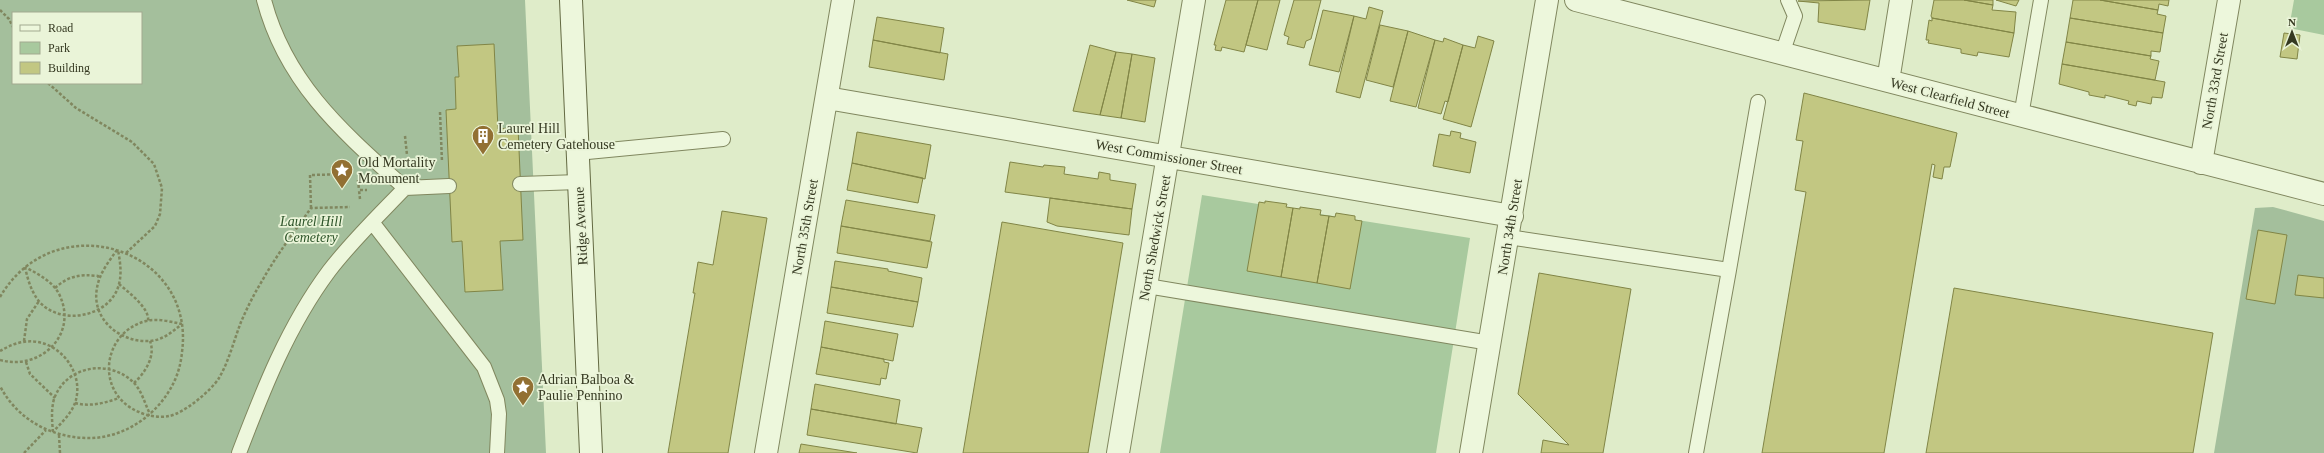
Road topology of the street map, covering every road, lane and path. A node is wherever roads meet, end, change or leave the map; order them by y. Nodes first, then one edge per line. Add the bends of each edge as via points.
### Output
1 (264, 0) edge
2 (570, 0) edge
3 (843, 0) edge
4 (1194, 0) edge
5 (1547, 0) edge
6 (1576, 0) edge
7 (1788, 0) edge
8 (1901, 0) edge
9 (2041, 0) edge
10 (2229, 0) edge
11 (0, 10) edge
12 (12, 25) edge
13 (1782, 54) junction
14 (1888, 81) junction
15 (49, 84) edge
16 (827, 98) junction
17 (1758, 102) dead end
18 (440, 112) dead end
19 (2021, 116) junction
20 (405, 136) dead end
21 (723, 139) dead end
22 (406, 150) dead end
23 (577, 153) junction
24 (1169, 157) junction
25 (2201, 163) junction
26 (579, 182) junction
27 (520, 184) dead end
28 (446, 186) joint
29 (405, 188) junction
30 (359, 190) junction
31 (2324, 194) edge
32 (360, 200) dead end
33 (357, 207) dead end
34 (311, 208) junction
35 (1512, 216) junction
36 (372, 222) junction
37 (1508, 237) junction
38 (118, 250) junction
39 (126, 253) junction
40 (25, 267) junction
41 (1729, 270) junction
42 (100, 279) junction
43 (120, 284) junction
44 (1147, 286) junction
45 (55, 288) junction
46 (0, 297) edge
47 (39, 301) junction
48 (98, 310) junction
49 (64, 315) junction
50 (148, 321) junction
51 (182, 324) junction
52 (120, 336) junction
53 (150, 341) junction
54 (24, 342) junction
55 (1490, 343) junction
56 (53, 346) junction
57 (0, 351) edge
58 (0, 360) edge
59 (26, 362) junction
60 (108, 367) junction
61 (75, 374) junction
62 (134, 383) junction
63 (0, 386) edge
64 (55, 398) junction
65 (120, 398) junction
66 (75, 403) junction
67 (150, 414) junction
68 (46, 430) junction
69 (53, 432) junction
70 (59, 435) junction
71 (24, 453) edge
72 (60, 453) edge
73 (239, 453) edge
74 (497, 453) edge
75 (591, 453) edge
76 (766, 453) edge
77 (1118, 453) edge
78 (1471, 453) edge
79 (1696, 453) edge

1 - 29 lane via 284,52 306,89 344,132
2 - 23 street, Ridge Avenue
3 - 16 street, North 35th Street
4 - 24 street, North Shedwick Street
5 - 35 street, North 34th Street
6 - 13 street, West Clearfield Street
7 - 13 lane via 1795,16
8 - 14 street
9 - 19 lane
10 - 25 street, North 33rd Street
11 - 12 path
13 - 14 street, West Clearfield Street
14 - 19 street, West Clearfield Street
15 - 39 path via 76,108 132,142 154,164 162,188 160,214 155,226
16 - 24 street, West Commissioner Street
16 - 76 street, North 35th Street
17 - 41 lane
18 - 28 path
19 - 25 street, West Clearfield Street
20 - 22 path
21 - 23 lane
23 - 26 street, Ridge Avenue
24 - 35 street, West Commissioner Street
24 - 44 street, North Shedwick Street
25 - 31 street, West Clearfield Street
26 - 27 lane
26 - 75 street, Ridge Avenue
28 - 29 lane
29 - 30 path
29 - 36 lane
30 - 32 path
30 - 34 path via 358,174 310,175
33 - 34 path
34 - 67 path via 259,285 241,322 219,379 201,396 170,416
35 - 37 street, North 34th Street
36 - 73 lane via 329,272 300,317 272,371
36 - 74 lane via 484,367 497,400
37 - 41 lane
37 - 55 street, North 34th Street
38 - 39 path
38 - 40 path via 99,245 66,247 41,256
38 - 42 path
38 - 43 path
39 - 51 path via 143,262 168,289 177,306
40 - 45 path
40 - 46 path
40 - 47 path via 28,281
41 - 79 lane
42 - 45 path via 98,276 90,275 69,277
42 - 48 path via 97,288
43 - 48 path
43 - 50 path via 144,309
44 - 55 lane
44 - 77 street, North Shedwick Street
45 - 49 path via 60,295
47 - 49 path via 46,308
47 - 54 path via 27,319
48 - 49 path
48 - 52 path
49 - 56 path via 61,331
50 - 51 path
50 - 52 path via 138,324
51 - 53 path via 170,334
51 - 67 path via 182,357 174,383 164,400
52 - 53 path
52 - 60 path via 110,354
53 - 62 path via 151,355 142,376
54 - 56 path
54 - 57 path
55 - 78 street, North 34th Street
56 - 59 path
56 - 61 path via 71,365
58 - 59 path
59 - 64 path via 30,374
60 - 61 path
60 - 62 path
60 - 65 path
61 - 64 path via 67,380
61 - 66 path
62 - 67 path via 141,392
63 - 68 path via 20,412
64 - 69 path via 52,407
65 - 66 path via 91,405
65 - 67 path via 139,412
66 - 69 path
67 - 70 path via 122,431 107,436 91,438
68 - 69 path
68 - 71 path
69 - 70 path
70 - 72 path

